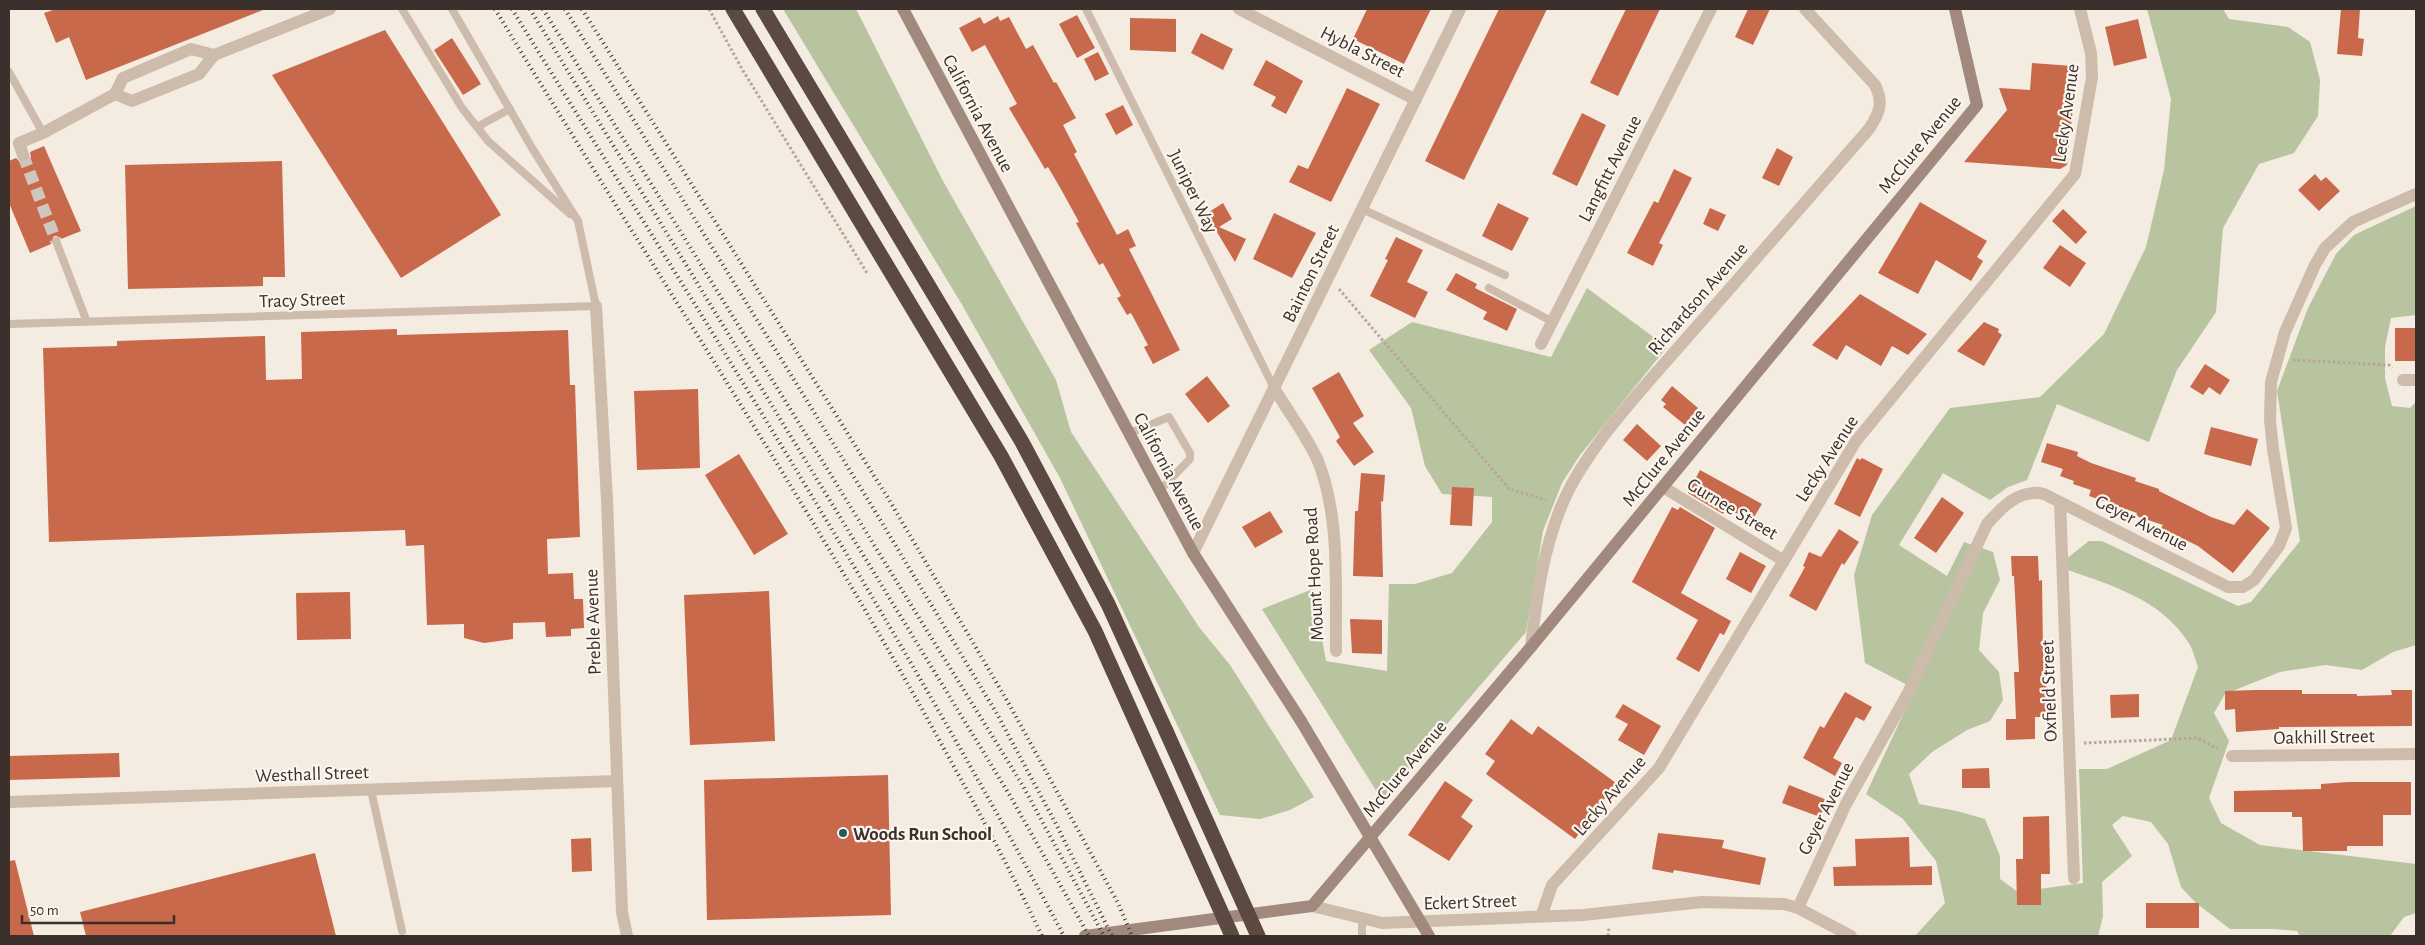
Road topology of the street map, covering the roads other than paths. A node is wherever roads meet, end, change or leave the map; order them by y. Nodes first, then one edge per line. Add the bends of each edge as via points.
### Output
1 (330, 9) edge
2 (402, 9) edge
3 (452, 9) edge
4 (733, 9) edge
5 (763, 9) edge
6 (902, 9) edge
7 (1086, 9) edge
8 (1239, 9) edge
9 (1460, 9) edge
10 (1711, 9) edge
11 (1805, 9) edge
12 (1955, 9) edge
13 (2080, 9) edge
14 (317, 12) edge
15 (214, 55) junction
16 (9, 72) edge
17 (115, 94) junction
18 (1416, 100) junction
19 (510, 109) junction
20 (477, 127) junction
21 (43, 133) junction
22 (24, 155) tunnel mouth
23 (2416, 194) edge
24 (1362, 209) junction
25 (578, 221) junction
26 (56, 241) tunnel mouth
27 (1505, 275) dead end
28 (1488, 288) dead end
29 (596, 306) junction
30 (87, 322) junction
31 (1553, 322) junction
32 (9, 324) edge
33 (1541, 344) dead end
34 (2403, 380) road end
35 (2416, 380) edge
36 (1274, 388) junction
37 (1130, 433) junction
38 (1663, 487) junction
39 (1160, 490) junction
40 (2060, 502) junction
41 (1193, 553) junction
42 (1784, 561) junction
43 (1531, 647) junction
44 (1336, 651) dead end
45 (2416, 754) edge
46 (2232, 756) road end
47 (616, 782) junction
48 (371, 790) junction
49 (9, 802) edge
50 (2074, 878) dead end
51 (1312, 906) junction
52 (1798, 908) junction
53 (1540, 917) junction
54 (1362, 920) junction
55 (402, 931) dead end
56 (626, 936) edge
57 (1085, 936) edge
58 (1232, 936) edge
59 (1258, 936) edge
60 (1362, 936) edge
61 (1429, 936) edge
62 (1852, 936) edge

1 - 14 street
2 - 20 lane
3 - 19 lane
4 - 58 highway, bridge via 1001,456 1095,631
5 - 59 highway, bridge via 1027,451 1108,604
6 - 37 street, California Avenue
7 - 36 lane, Juniper Way
8 - 18 street, Hybla Street
9 - 18 street, Bainton Street
10 - 31 street, Langfitt Avenue
11 - 43 street, Richardson Avenue via 1875,85 1880,100 1878,116 1625,410 1582,467 1553,529 1536,603
12 - 38 street, McClure Avenue via 1977,105
13 - 42 street, Lecky Avenue via 2091,53 2092,77 2075,174 1856,441
14 - 15 street
15 - 17 street via 199,74 132,101
15 - 17 street via 191,49 123,78
16 - 21 lane
17 - 21 street
18 - 24 street, Bainton Street
19 - 20 lane
19 - 25 lane
20 - 25 lane via 488,141
21 - 22 street via 19,143
23 - 40 street, Geyer Avenue via 2353,222 2325,248 2288,324 2276,359 2269,397 2286,528 2279,546 2249,585 2228,587
24 - 27 lane
24 - 36 street, Bainton Street
25 - 29 lane
26 - 30 lane
28 - 31 lane
29 - 30 lane, Tracy Street
29 - 47 street, Preble Avenue via 607,500
30 - 32 lane, Tracy Street
31 - 33 street, Langfitt Avenue
34 - 35 street
36 - 41 street, Bainton Street
36 - 44 street, Mount Hope Road via 1318,460 1330,502
37 - 39 street, California Avenue
37 - 39 lane via 1169,417 1190,453 1190,458
38 - 42 street, Gurnee Street
38 - 43 street, McClure Avenue
39 - 41 street, California Avenue
40 - 50 street, Oxfield Street
40 - 52 street, Geyer Avenue via 2044,494 2027,493 2007,504 1987,524 1908,693 1846,804
41 - 61 street, California Avenue, bridge via 1301,722
42 - 53 street, Lecky Avenue via 1659,768 1552,886
43 - 51 street, McClure Avenue
45 - 46 street, Oakhill Street
47 - 48 street, Westhall Street
47 - 56 street, Preble Avenue
48 - 49 street, Westhall Street
48 - 55 lane
51 - 54 street, Eckert Street
51 - 57 street, Eckert Street
52 - 53 street, Eckert Street via 1784,904 1702,902
52 - 62 street, Eckert Street
53 - 54 street, Eckert Street via 1382,924
54 - 60 lane

